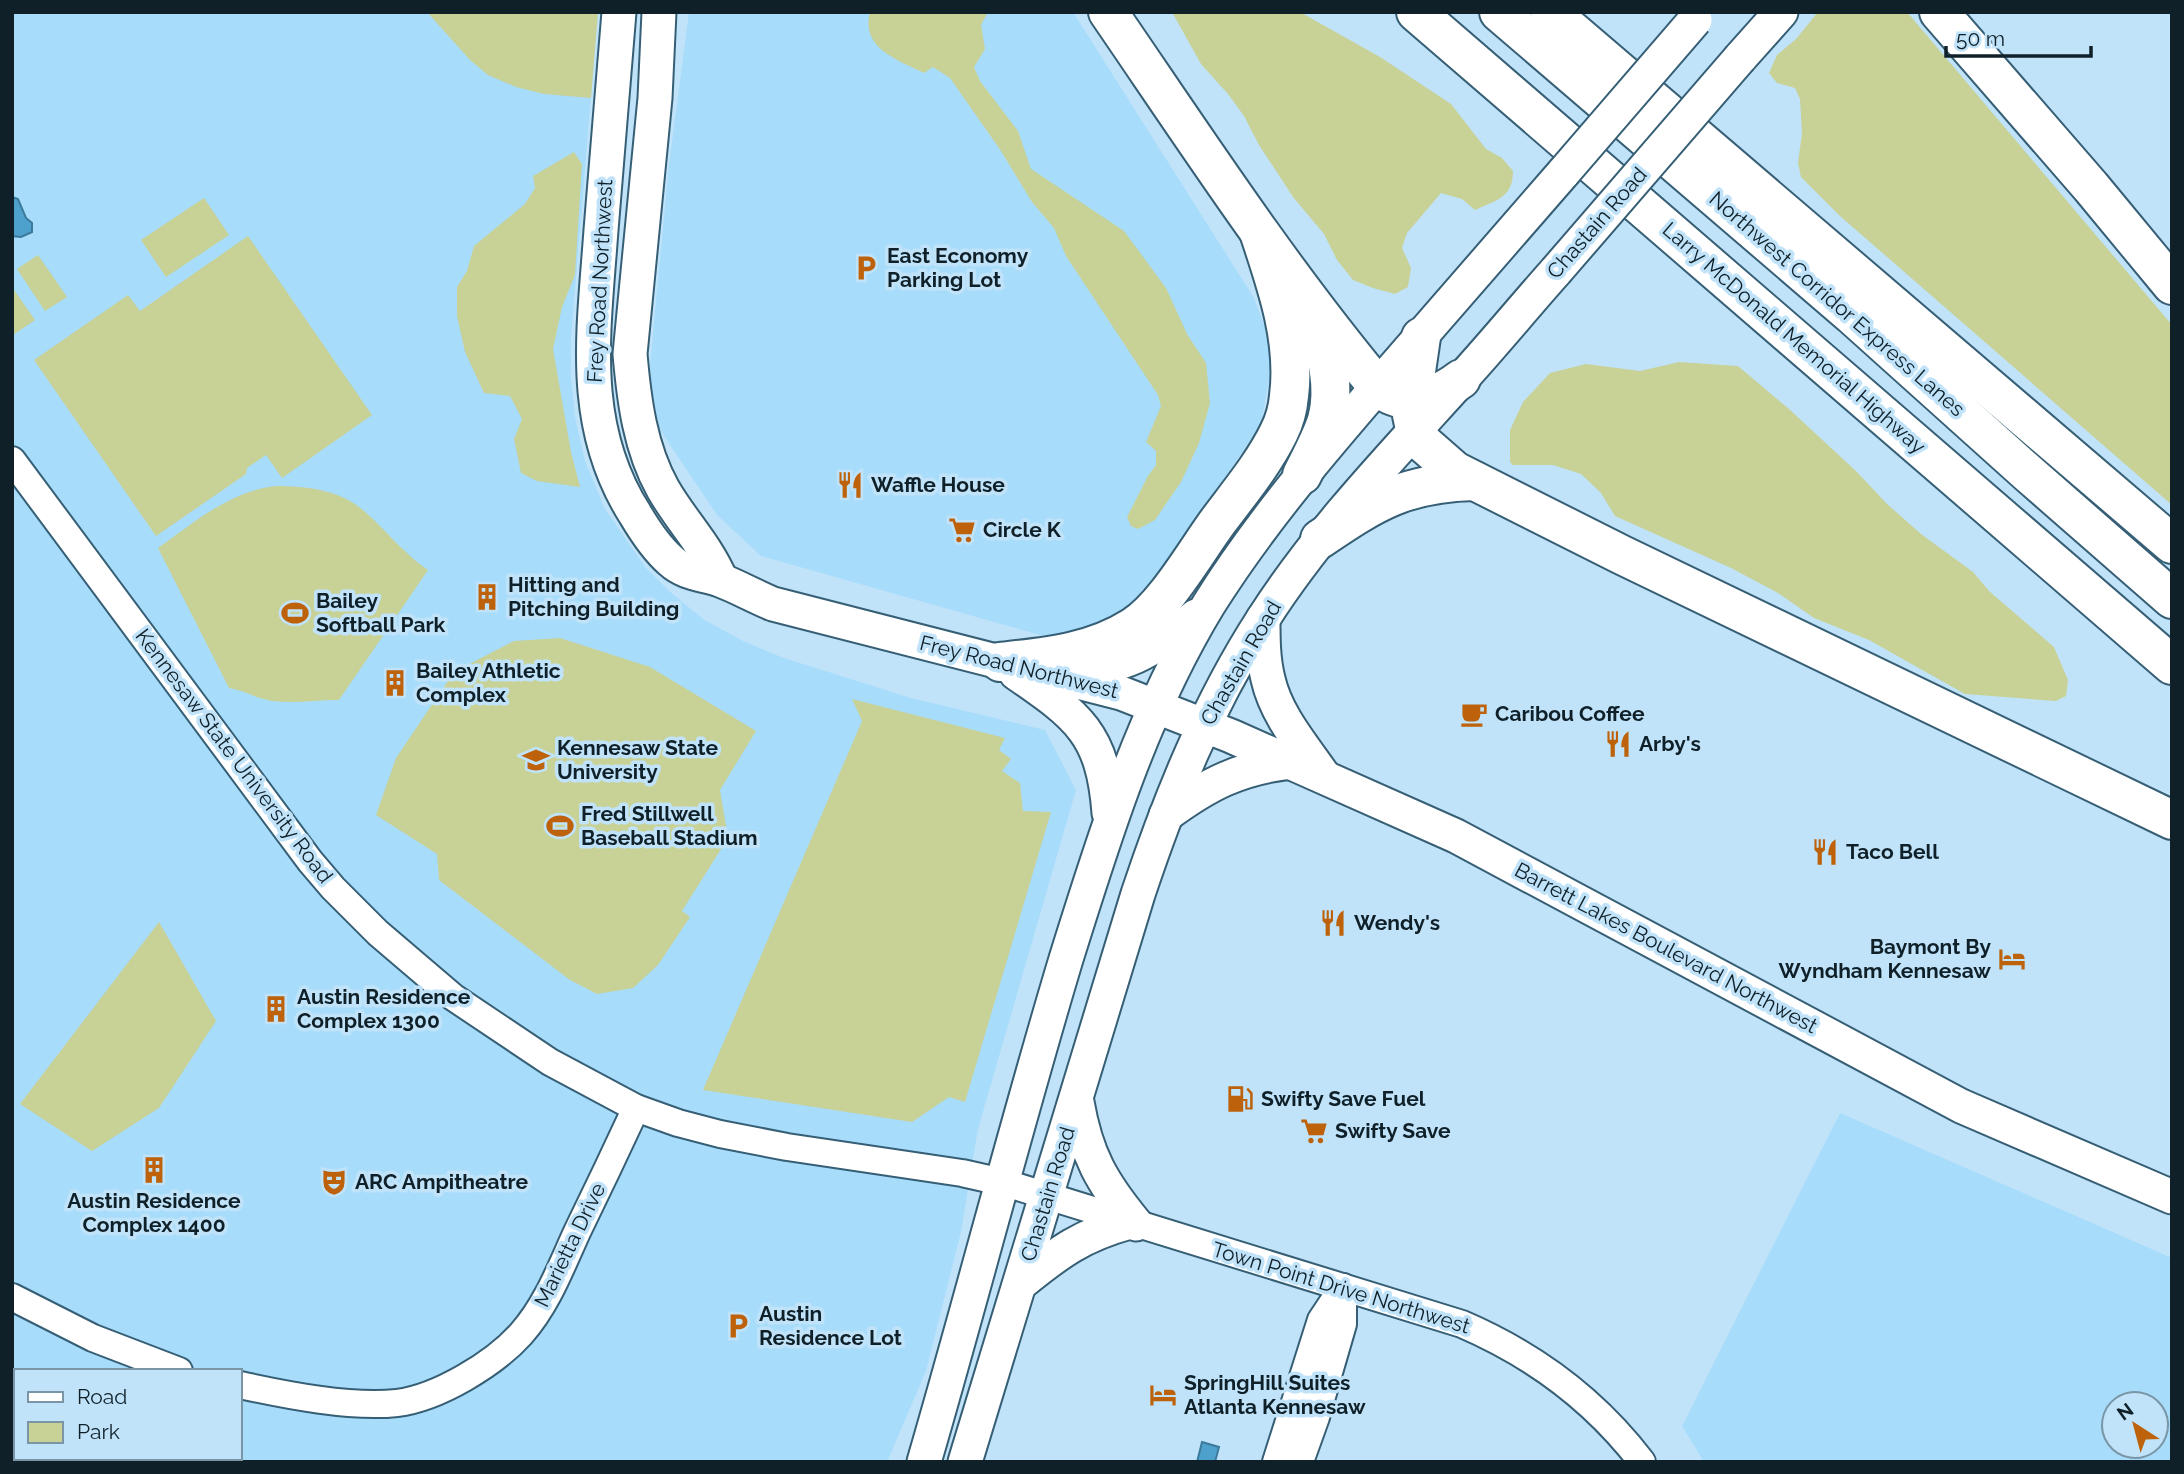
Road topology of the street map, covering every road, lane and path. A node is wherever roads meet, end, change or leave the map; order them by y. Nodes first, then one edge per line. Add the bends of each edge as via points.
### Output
1 (619, 12) edge
2 (659, 12) edge
3 (1108, 12) edge
4 (1416, 12) edge
5 (1499, 12) edge
6 (1550, 12) edge
7 (1781, 12) edge
8 (1939, 12) edge
9 (1698, 16) edge
10 (1260, 234) junction
11 (2172, 285) edge
12 (1313, 306) junction
13 (1421, 337) joint
14 (1461, 379) joint
15 (1402, 405) junction
16 (12, 460) edge
17 (1302, 475) junction
18 (1474, 481) junction
19 (1320, 539) junction
20 (2172, 544) edge
21 (720, 580) junction
22 (2172, 599) edge
23 (1208, 606) junction
24 (1263, 618) junction
25 (1000, 662) junction
26 (2172, 665) edge
27 (1045, 673) junction
28 (1157, 705) junction
29 (1204, 724) junction
30 (1291, 762) junction
31 (1322, 775) junction
32 (1166, 815) junction
33 (1110, 819) junction
34 (2172, 820) edge
35 (1077, 1099) junction
36 (636, 1108) junction
37 (1002, 1182) junction
38 (1046, 1196) junction
39 (2172, 1197) edge
40 (1133, 1223) junction
41 (1021, 1283) junction
42 (1343, 1287) junction
43 (12, 1297) edge
44 (174, 1369) edge
45 (242, 1385) edge
46 (924, 1462) edge
47 (965, 1462) edge
48 (1276, 1462) edge
49 (1297, 1462) edge
50 (1642, 1462) edge

1 - 21 main road, Frey Road Northwest via 593,326 596,411 616,478 652,539 686,570
2 - 21 main road, Frey Road Northwest via 632,333 633,394 641,432 663,489 706,549
3 - 10 highway
4 - 26 highway, Larry McDonald Memorial Highway
5 - 22 highway, Northwest Corridor Express Lanes via 1852,315
6 - 20 highway
7 - 14 main road, Chastain Road, bridge
8 - 11 highway
9 - 13 main road, bridge
10 - 12 highway
10 - 25 highway via 1279,296 1291,372 1286,416 1269,450 1148,616 1093,646 1062,655
12 - 15 highway
12 - 17 highway via 1330,396 1327,419
13 - 15 highway
14 - 15 highway via 1436,396
15 - 17 main road
15 - 18 highway via 1436,457
15 - 19 main road, Chastain Road
16 - 36 street, Kennesaw State University Road via 280,823 341,897 398,952 473,1011 550,1062
17 - 23 main road
18 - 19 highway via 1409,489 1371,506
18 - 34 highway
19 - 24 main road, Chastain Road
21 - 25 main road, Frey Road Northwest via 764,601 813,616
23 - 27 main road via 1170,637 1125,662
23 - 28 main road
24 - 29 main road, Chastain Road
24 - 31 main road via 1268,681 1276,703
25 - 27 main road, Frey Road Northwest
25 - 33 main road via 1059,703 1090,736 1105,774
27 - 28 main road, Frey Road Northwest
28 - 29 main road, Barrett Lakes Boulevard Northwest
28 - 33 main road
29 - 30 main road, Barrett Lakes Boulevard Northwest
29 - 32 main road, Chastain Road
30 - 31 main road, Barrett Lakes Boulevard Northwest
30 - 32 main road via 1262,765 1223,778
31 - 39 main road, Barrett Lakes Boulevard Northwest via 1511,865 1961,1106
32 - 35 main road, Chastain Road
33 - 37 main road
35 - 38 main road, Chastain Road
35 - 40 main road via 1092,1161
36 - 37 street, Kennesaw State University Road via 720,1135
36 - 45 street, Marietta Drive via 542,1306 520,1335 470,1374 399,1403 364,1404
37 - 38 street, Town Point Drive Northwest
37 - 46 main road
38 - 40 street, Town Point Drive Northwest
38 - 41 main road, Chastain Road
40 - 41 main road via 1096,1232 1070,1245
40 - 42 street, Town Point Drive Northwest
41 - 47 main road, Chastain Road
42 - 48 street via 1321,1321
42 - 49 street via 1343,1324 1316,1417
42 - 50 street, Town Point Drive Northwest via 1462,1324 1519,1352 1583,1398
43 - 44 street via 93,1338

